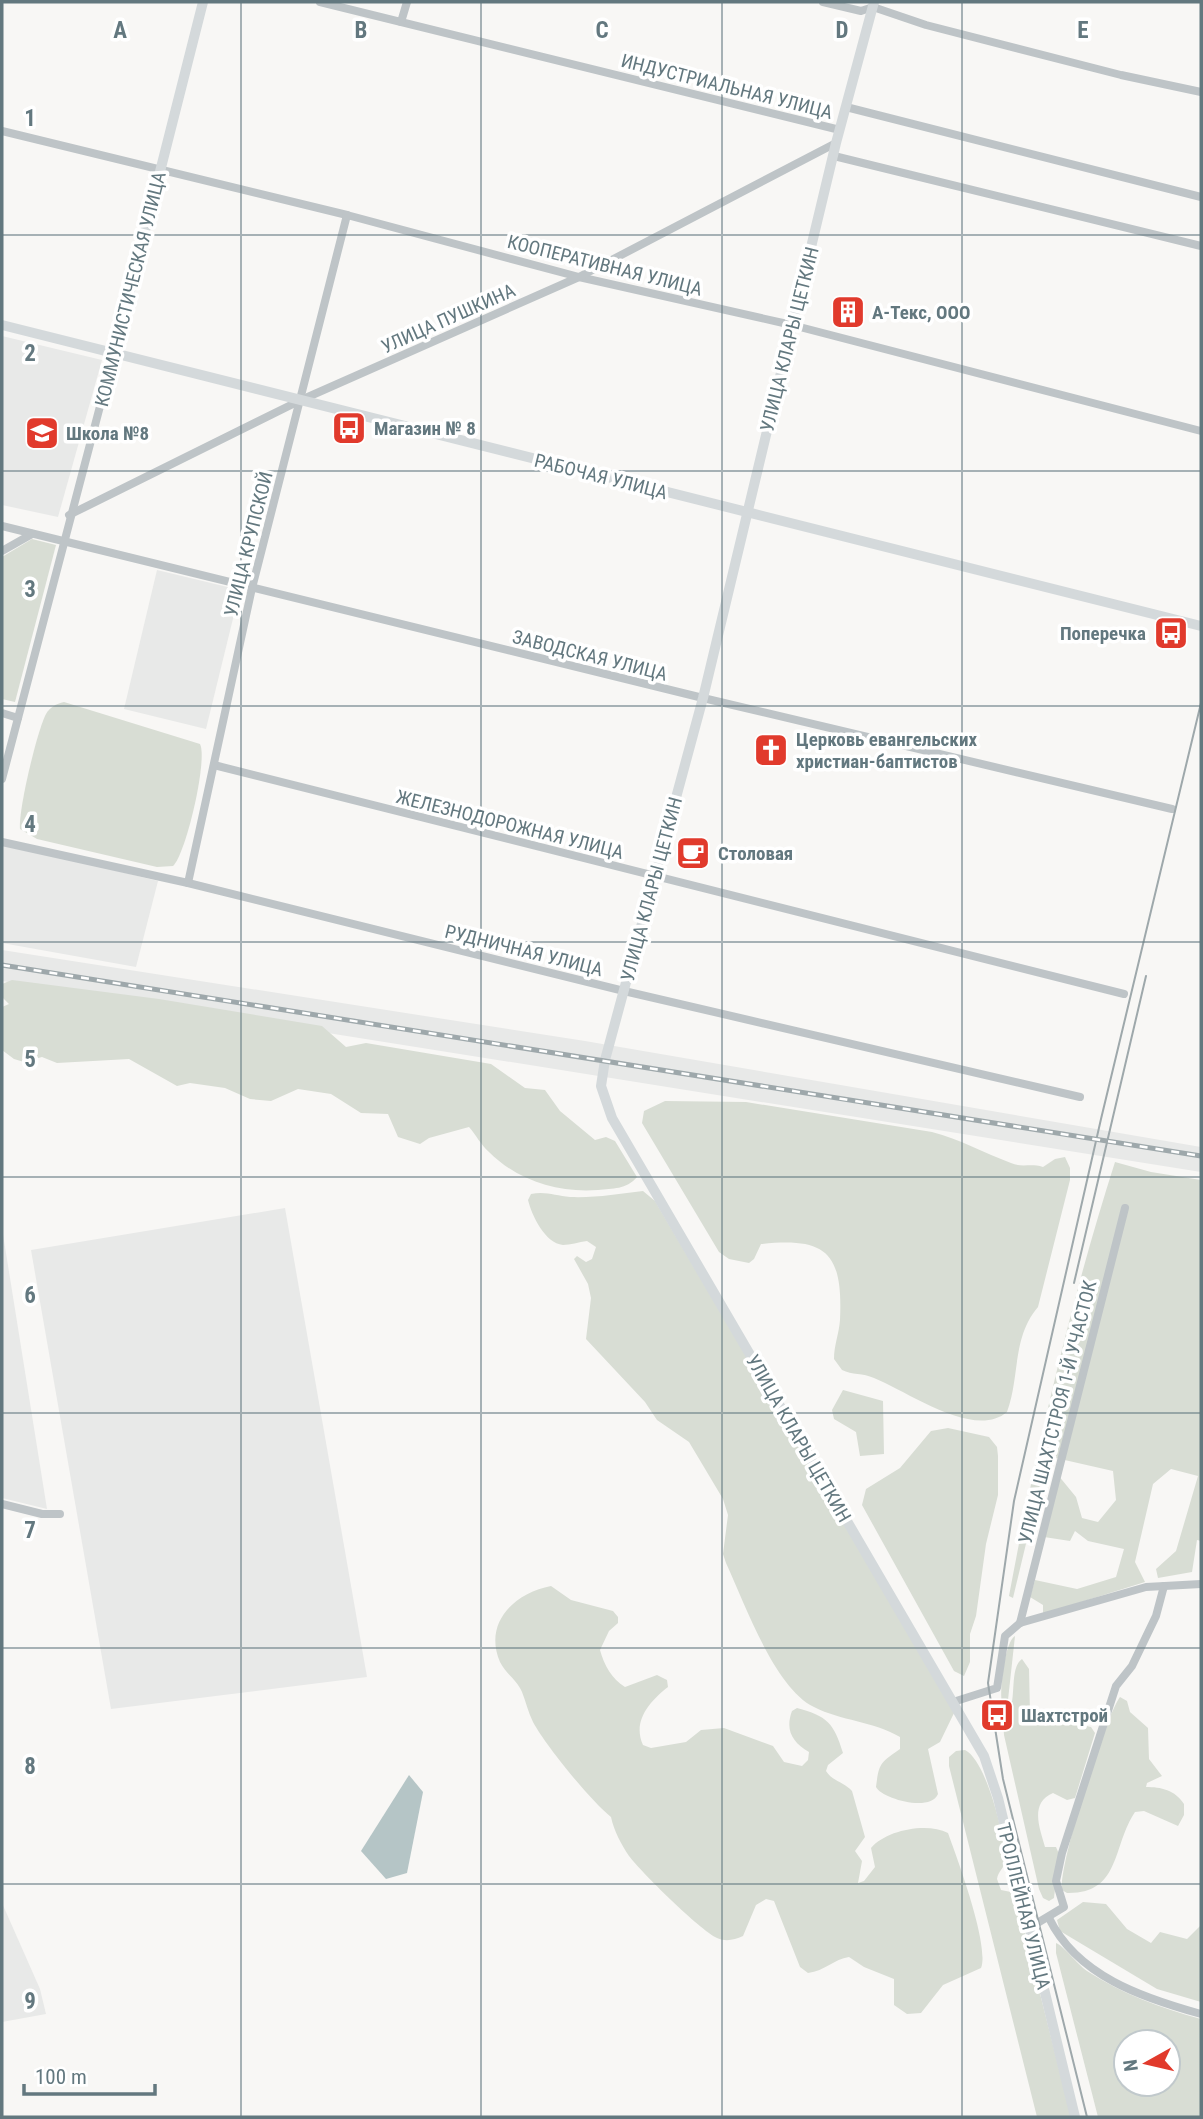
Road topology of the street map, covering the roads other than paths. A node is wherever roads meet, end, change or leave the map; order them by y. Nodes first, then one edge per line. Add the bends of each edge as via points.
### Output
1 (203, 2) edge
2 (320, 2) edge
3 (407, 2) edge
4 (823, 2) edge
5 (874, 4) edge
6 (401, 22) junction
7 (1201, 92) edge
8 (846, 107) junction
9 (840, 130) junction
10 (2, 131) edge
11 (836, 143) junction
12 (834, 156) junction
13 (161, 170) junction
14 (1201, 197) edge
15 (347, 215) junction
16 (1201, 246) edge
17 (579, 276) junction
18 (2, 325) edge
19 (792, 325) junction
20 (114, 353) junction
21 (301, 400) junction
22 (1201, 431) edge
23 (748, 512) junction
24 (69, 515) junction
25 (2, 526) edge
26 (32, 534) junction
27 (63, 541) junction
28 (2, 551) edge
29 (252, 588) junction
30 (1201, 626) edge
31 (703, 698) junction
32 (2, 713) edge
33 (18, 718) junction
34 (214, 765) junction
35 (2, 779) edge
36 (1172, 809) dead end
37 (2, 842) edge
38 (654, 877) junction
39 (188, 883) junction
40 (624, 990) junction
41 (1124, 994) dead end
42 (1080, 1097) dead end
43 (1125, 1208) dead end
44 (2, 1504) edge
45 (60, 1514) dead end
46 (1201, 1584) edge
47 (1164, 1586) junction
48 (1020, 1623) junction
49 (953, 1702) junction
50 (1049, 1918) junction
51 (1029, 1928) junction
52 (1201, 2014) edge
53 (1075, 2117) edge

1 - 13 street, КОММУНИСТИЧЕСКАЯ УЛИЦА
2 - 6 street, ИНДУСТРИАЛЬНАЯ УЛИЦА
3 - 6 street
4 - 5 street via 861,11
5 - 7 street via 926,24
5 - 8 street, УЛИЦА КЛАРЫ ЦЕТКИН
6 - 9 street, ИНДУСТРИАЛЬНАЯ УЛИЦА
8 - 9 street, УЛИЦА КЛАРЫ ЦЕТКИН
8 - 14 street, ИНДУСТРИАЛЬНАЯ УЛИЦА
9 - 11 street, УЛИЦА КЛАРЫ ЦЕТКИН
10 - 13 street, КООПЕРАТИВНАЯ УЛИЦА
11 - 12 street, УЛИЦА КЛАРЫ ЦЕТКИН
11 - 17 street, УЛИЦА ПУШКИНА
12 - 16 street
12 - 19 street, УЛИЦА КЛАРЫ ЦЕТКИН
13 - 15 street, КООПЕРАТИВНАЯ УЛИЦА
13 - 20 street, КОММУНИСТИЧЕСКАЯ УЛИЦА
15 - 17 street, КООПЕРАТИВНАЯ УЛИЦА
15 - 21 street, УЛИЦА КРУПСКОЙ
17 - 19 street, КООПЕРАТИВНАЯ УЛИЦА
17 - 21 street, УЛИЦА ПУШКИНА
18 - 20 street, РАБОЧАЯ УЛИЦА
19 - 22 street, КООПЕРАТИВНАЯ УЛИЦА
19 - 23 street, УЛИЦА КЛАРЫ ЦЕТКИН
20 - 21 street, РАБОЧАЯ УЛИЦА
20 - 24 street, КОММУНИСТИЧЕСКАЯ УЛИЦА
21 - 23 street, РАБОЧАЯ УЛИЦА
21 - 24 street, УЛИЦА ПУШКИНА
21 - 29 street, УЛИЦА КРУПСКОЙ
23 - 30 street, РАБОЧАЯ УЛИЦА
23 - 31 street, УЛИЦА КЛАРЫ ЦЕТКИН
24 - 27 street, КОММУНИСТИЧЕСКАЯ УЛИЦА
25 - 26 street, ЗАВОДСКАЯ УЛИЦА
26 - 27 street, ЗАВОДСКАЯ УЛИЦА
26 - 28 street
27 - 29 street, ЗАВОДСКАЯ УЛИЦА
27 - 33 street, КОММУНИСТИЧЕСКАЯ УЛИЦА
29 - 31 street, ЗАВОДСКАЯ УЛИЦА
29 - 34 street, УЛИЦА КРУПСКОЙ
31 - 36 street, ЗАВОДСКАЯ УЛИЦА
31 - 38 street, УЛИЦА КЛАРЫ ЦЕТКИН
32 - 33 street
33 - 35 street, КОММУНИСТИЧЕСКАЯ УЛИЦА
34 - 38 street, ЖЕЛЕЗНОДОРОЖНАЯ УЛИЦА
34 - 39 street, УЛИЦА КРУПСКОЙ
37 - 39 street, РУДНИЧНАЯ УЛИЦА
38 - 40 street, УЛИЦА КЛАРЫ ЦЕТКИН
38 - 41 street, ЖЕЛЕЗНОДОРОЖНАЯ УЛИЦА
39 - 40 street, РУДНИЧНАЯ УЛИЦА
40 - 42 street, РУДНИЧНАЯ УЛИЦА
40 - 49 street, УЛИЦА КЛАРЫ ЦЕТКИН via 601,1078 607,1109
43 - 48 street, УЛИЦА ШАХТСТРОЯ 1-Й УЧАСТОК
44 - 45 street
46 - 47 street
47 - 48 street via 1146,1587
47 - 50 street via 1156,1616 1132,1666 1116,1686 1100,1729 1062,1853 1057,1886 1064,1907
48 - 49 street, УЛИЦА ШАХТСТРОЯ 1-Й УЧАСТОК via 1005,1636 997,1688
49 - 51 street, ТРОЛЛЕЙНАЯ УЛИЦА via 989,1770
50 - 51 street
50 - 52 street via 1071,1952 1104,1976 1156,2002
51 - 53 street, ТРОЛЛЕЙНАЯ УЛИЦА

